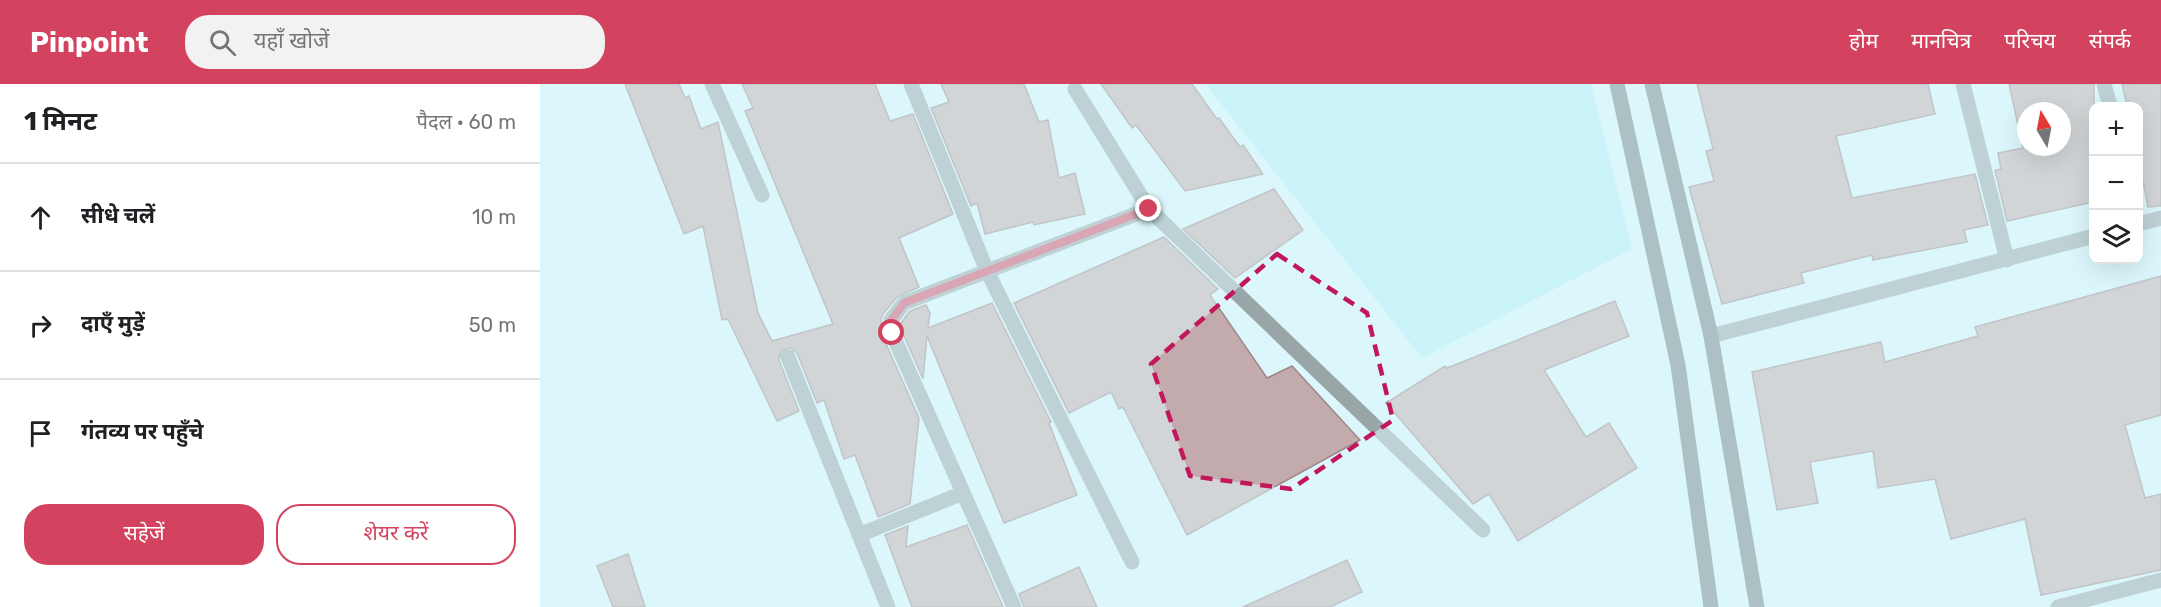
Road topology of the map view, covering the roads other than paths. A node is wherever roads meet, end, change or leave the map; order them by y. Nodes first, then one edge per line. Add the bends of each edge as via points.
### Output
1 (712, 84) edge
2 (911, 84) edge
3 (1617, 84) edge
4 (1652, 84) edge
5 (1963, 84) edge
6 (2104, 84) edge
7 (1075, 89) dead end
8 (2109, 102) edge
9 (762, 195) dead end
10 (1149, 209) junction
11 (2161, 218) edge
12 (2143, 223) edge
13 (2089, 237) edge
14 (2007, 260) junction
15 (987, 271) junction
16 (1712, 336) junction
17 (788, 357) dead end
18 (963, 493) junction
19 (1483, 530) dead end
20 (859, 535) junction
21 (1132, 562) dead end
22 (2161, 580) edge
23 (888, 607) edge
24 (1014, 607) edge
25 (1711, 607) edge
26 (1757, 607) edge
27 (2058, 607) edge

1 - 9 street
2 - 15 street
3 - 25 street via 1678,365
4 - 16 street
5 - 14 street
6 - 8 street
7 - 10 street
10 - 15 street
10 - 19 street
11 - 12 street
13 - 14 street
14 - 16 street
15 - 18 street via 904,303 891,321 892,333
15 - 21 street
16 - 26 street
17 - 20 street
18 - 20 street
18 - 24 street
20 - 23 street
22 - 27 street

